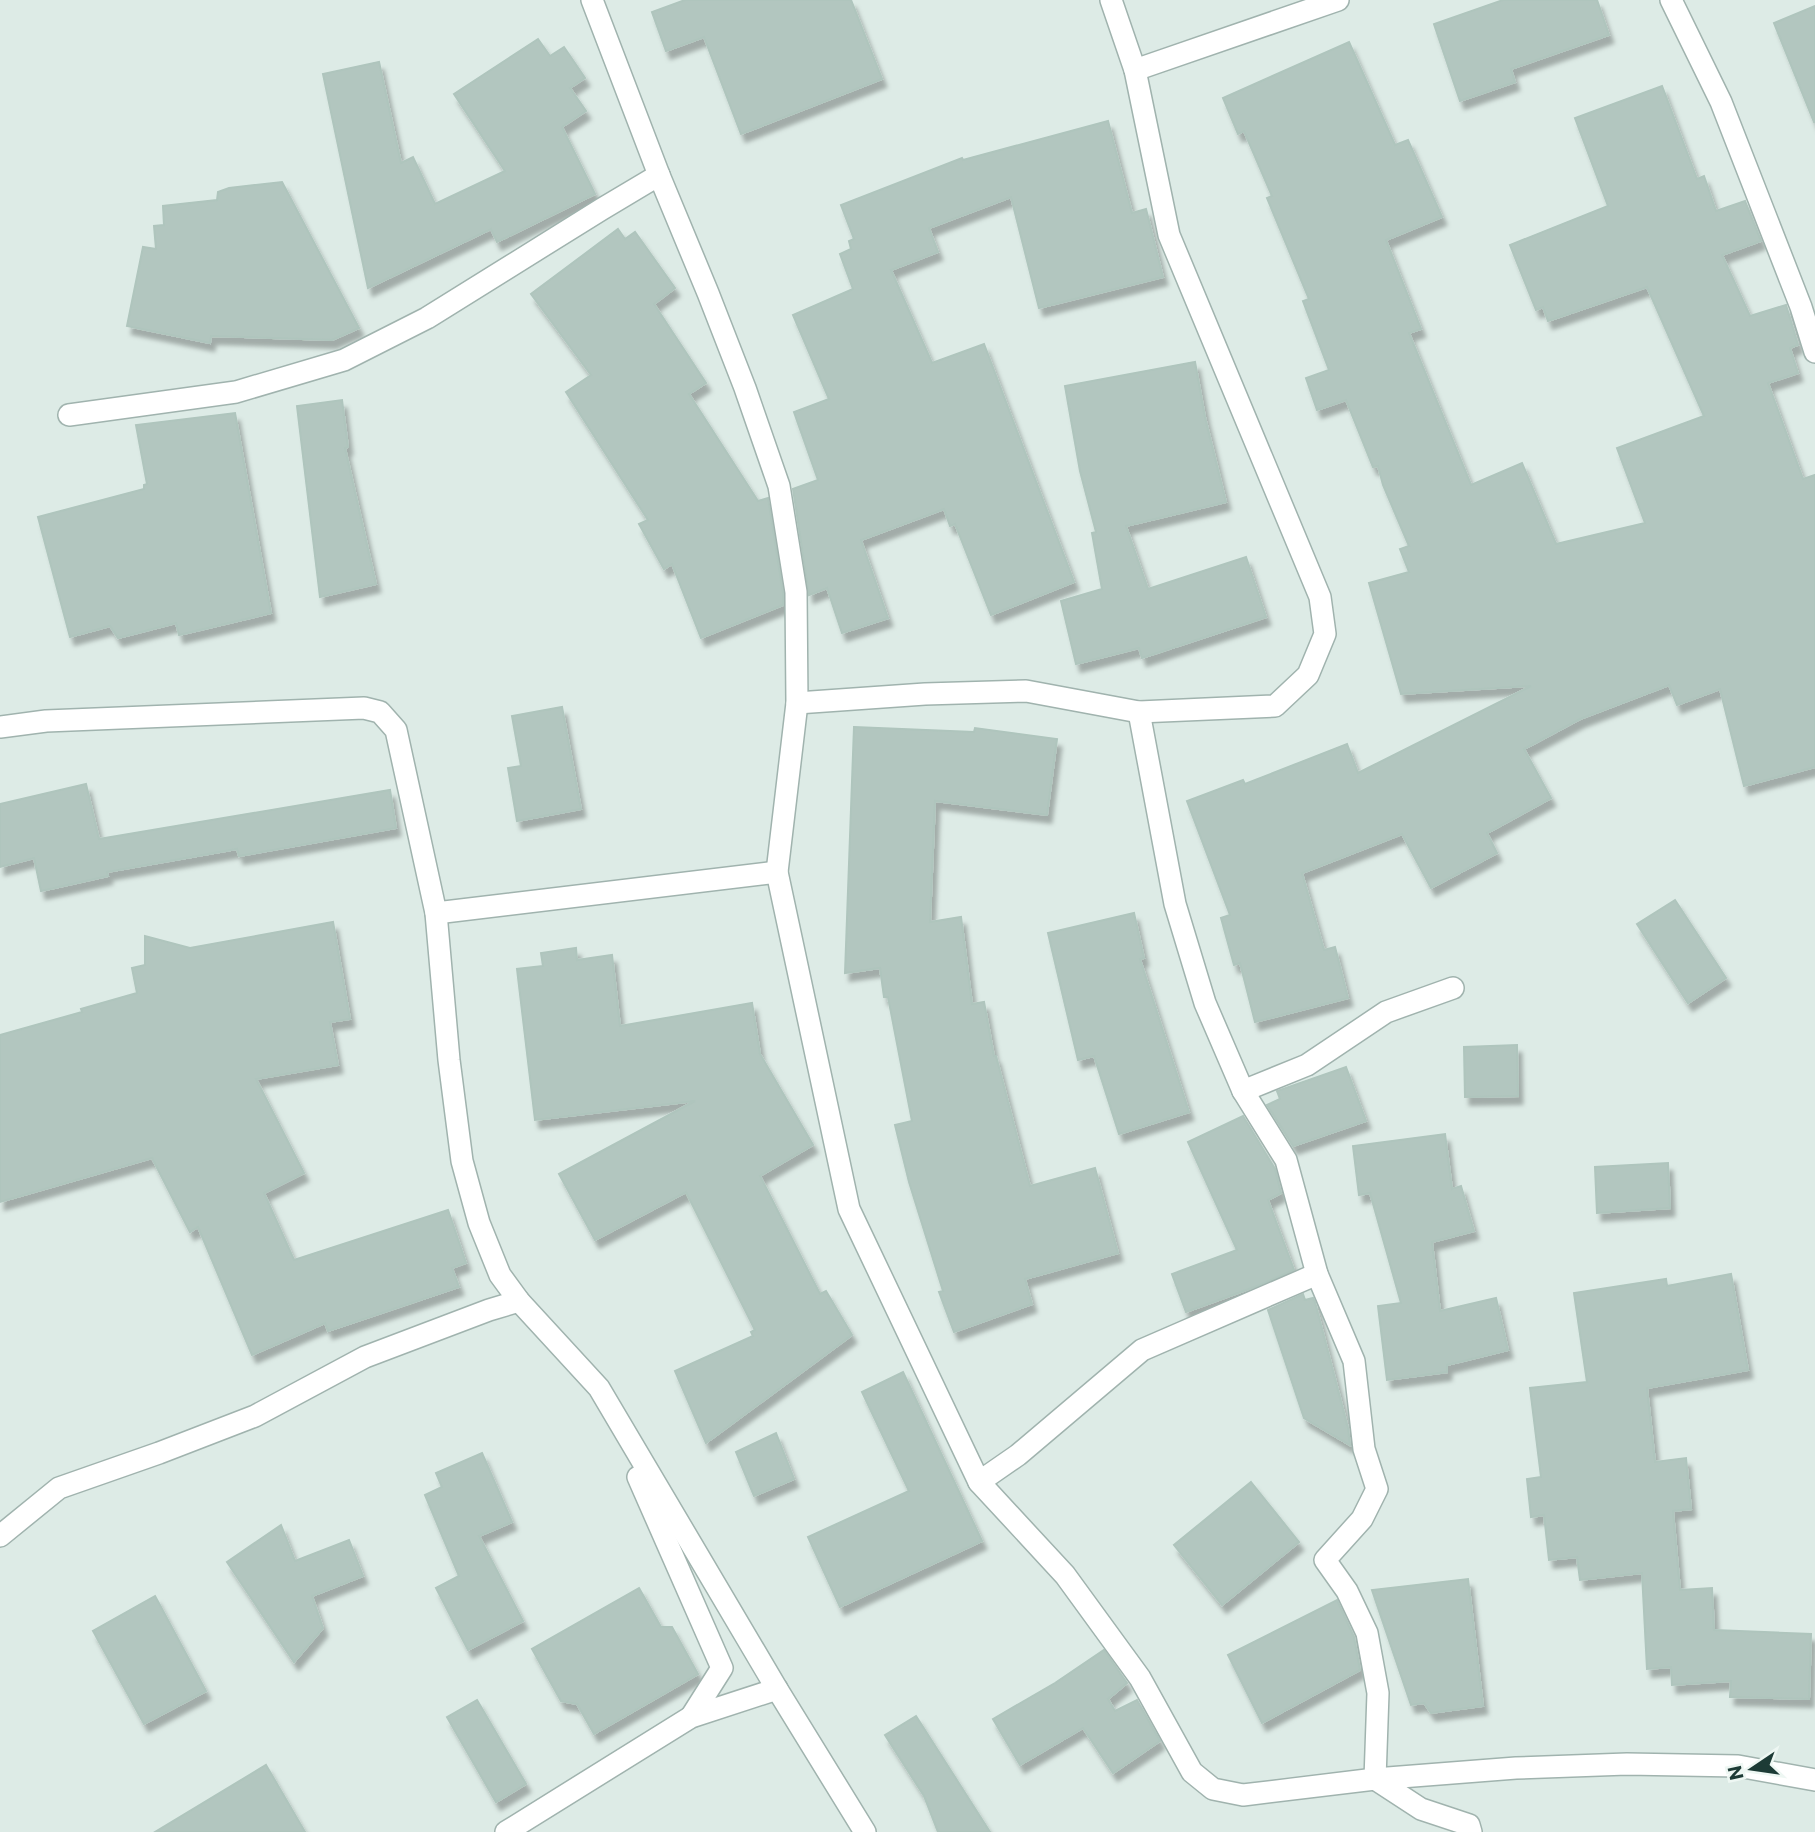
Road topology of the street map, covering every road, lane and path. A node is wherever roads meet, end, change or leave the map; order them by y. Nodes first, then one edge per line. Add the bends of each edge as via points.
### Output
1 (592, 0) edge
2 (1111, 0) edge
3 (1338, 0) edge
4 (1671, 0) edge
5 (1135, 70) junction
6 (659, 175) junction
7 (1815, 352) edge
8 (69, 415) dead end
9 (797, 703) junction
10 (1139, 712) junction
11 (0, 727) edge
12 (777, 872) junction
13 (436, 913) junction
14 (1453, 988) dead end
15 (1242, 1091) junction
16 (1317, 1274) junction
17 (519, 1301) junction
18 (599, 1388) junction
19 (979, 1482) junction
20 (0, 1536) edge
21 (777, 1689) junction
22 (691, 1717) junction
23 (1375, 1779) junction
24 (1815, 1780) edge
25 (506, 1832) edge
26 (865, 1832) edge
27 (1471, 1832) edge

1 - 6 street
2 - 5 street
3 - 5 street
4 - 7 street via 1721,102
5 - 10 street via 1169,235 1320,597 1325,634 1308,675 1275,706
6 - 8 street via 427,318 344,360 236,392
6 - 9 street via 779,486 796,592
9 - 10 street via 1026,691
9 - 12 street
10 - 15 street via 1175,904 1205,1003
11 - 13 street via 363,708 380,712 396,730
12 - 13 street
12 - 19 street via 849,1209
13 - 17 street via 462,1161 500,1275
14 - 15 street via 1386,1012 1307,1065
15 - 16 street via 1286,1160
16 - 19 street via 1142,1350 1018,1455
16 - 23 street via 1354,1361 1364,1449 1377,1489 1362,1519 1325,1560 1347,1591 1367,1633 1378,1693
17 - 18 street
17 - 20 street via 365,1357 255,1416 59,1488
18 - 21 street
18 - 22 street via 722,1668
19 - 23 street via 1065,1575 1140,1678 1192,1772 1213,1788 1243,1795
21 - 22 street
21 - 26 street
22 - 25 street
23 - 24 street via 1626,1764 1738,1766
23 - 27 street via 1421,1809 1469,1825

